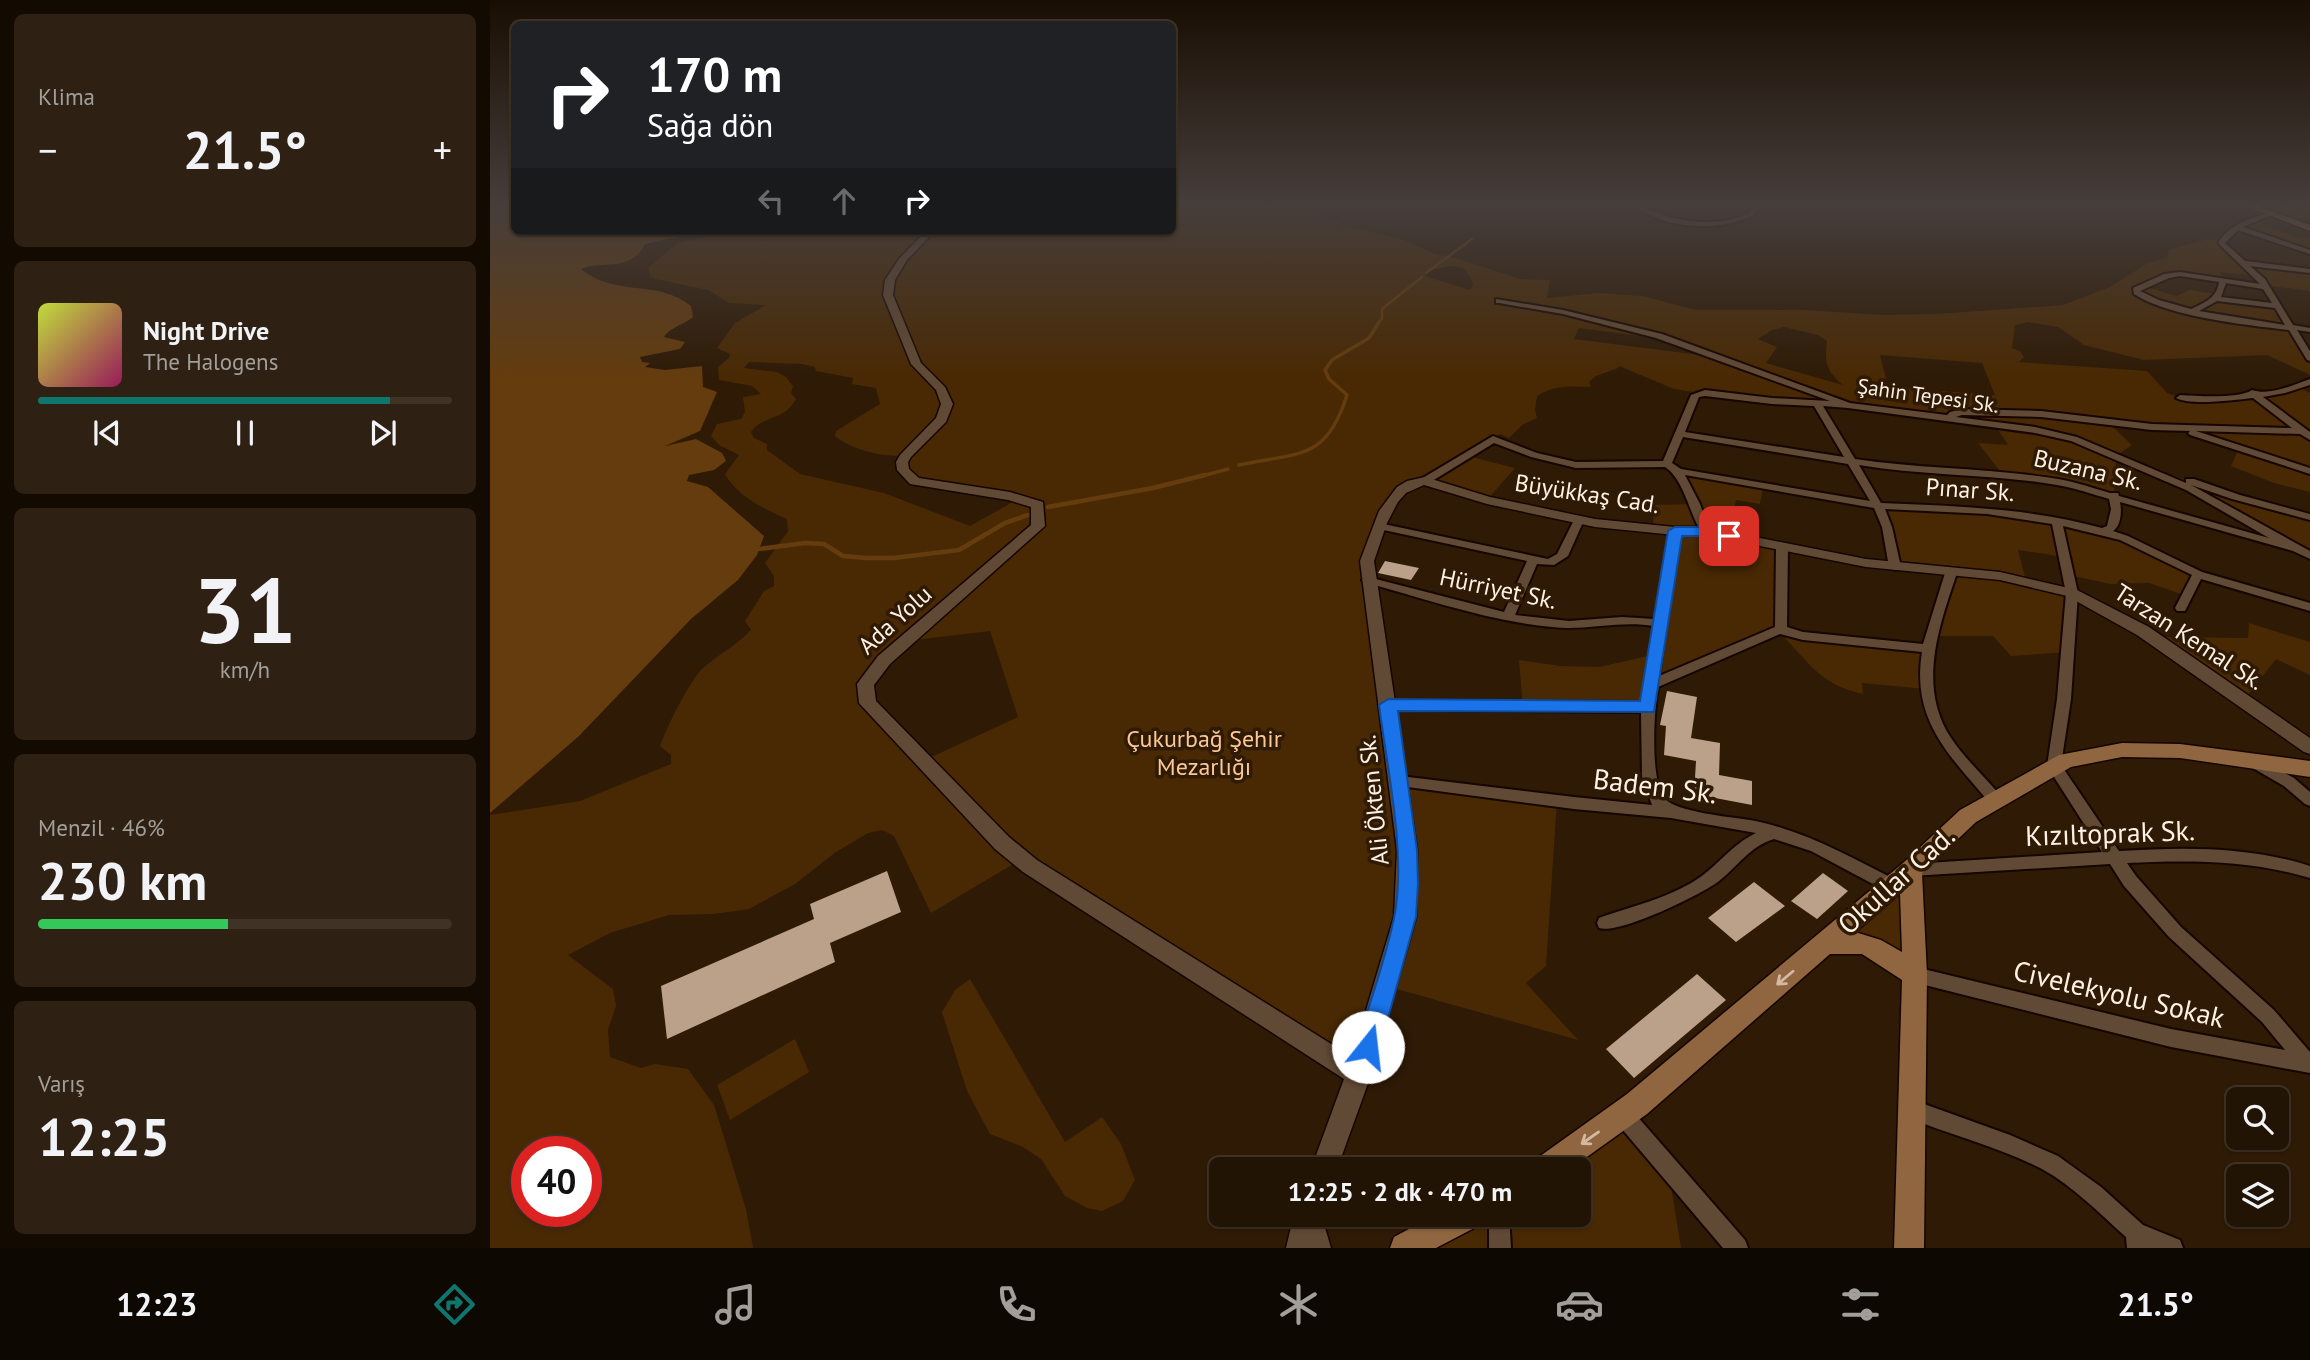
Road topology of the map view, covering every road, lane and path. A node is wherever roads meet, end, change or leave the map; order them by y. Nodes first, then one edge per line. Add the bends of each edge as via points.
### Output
1 (900, 263) edge
2 (2243, 263) edge
3 (2245, 263) edge
4 (2310, 271) edge
5 (2222, 280) junction
6 (2265, 287) junction
7 (2217, 299) junction
8 (1499, 301) dead end
9 (2277, 306) junction
10 (2192, 312) junction
11 (2291, 328) junction
12 (2310, 330) edge
13 (2310, 358) edge
14 (2310, 382) edge
15 (2252, 393) junction
16 (2180, 398) dead end
17 (1817, 404) junction
18 (1847, 405) junction
19 (1949, 419) junction
20 (2180, 428) junction
21 (1679, 434) junction
22 (2306, 434) edge
23 (2124, 459) junction
24 (1849, 461) junction
25 (1667, 464) junction
26 (1678, 471) junction
27 (2310, 471) edge
28 (1425, 481) junction
29 (2114, 495) junction
30 (1878, 506) junction
31 (2310, 517) edge
32 (1579, 520) junction
33 (2057, 521) junction
34 (1379, 526) junction
35 (1675, 531) junction
36 (1705, 531) junction
37 (2105, 531) junction
38 (1782, 546) junction
39 (2297, 549) junction
40 (2310, 556) edge
41 (1533, 561) junction
42 (1895, 566) junction
43 (1951, 573) junction
44 (2198, 574) junction
45 (1368, 580) junction
46 (2073, 593) junction
47 (2310, 607) edge
48 (2181, 608) dead end
49 (1508, 616) junction
50 (1662, 624) junction
51 (1781, 629) junction
52 (1926, 648) junction
53 (1653, 684) junction
54 (1388, 705) junction
55 (1648, 707) junction
56 (2310, 747) edge
57 (2251, 761) junction
58 (2054, 766) junction
59 (2310, 769) edge
60 (1399, 781) junction
61 (1995, 799) junction
62 (2310, 800) edge
63 (1671, 812) junction
64 (1776, 832) junction
65 (2115, 858) junction
66 (2302, 866) edge
67 (2310, 872) edge
68 (1902, 878) junction
69 (1605, 923) dead end
70 (1822, 946) junction
71 (1915, 975) junction
72 (1363, 1063) junction
73 (2309, 1064) edge
74 (1913, 1110) junction
75 (1623, 1115) junction
76 (1328, 1157) edge
77 (1563, 1157) edge
78 (1305, 1227) edge
79 (1311, 1227) edge
80 (1445, 1227) edge
81 (1499, 1227) edge
82 (2137, 1240) edge
83 (1300, 1248) edge
84 (1317, 1248) edge
85 (1405, 1248) edge
86 (1500, 1248) edge
87 (1737, 1248) edge
88 (1909, 1248) edge
89 (2172, 1248) edge

1 - 72 street, Ada Yolu via 888,295 916,364 941,389 947,404 942,419 906,455 903,470 915,481 1010,495 1038,505 1038,526 884,660 865,684 868,703 1002,843 1030,866
2 - 6 street
3 - 4 street
5 - 6 street
5 - 7 street
5 - 10 street via 2180,274 2136,290
6 - 9 street
7 - 9 street
7 - 10 street
8 - 18 street, Şahin Tepesi Sk. via 1659,336
9 - 11 street
10 - 11 street
11 - 12 street
11 - 13 street
14 - 15 street via 2281,392
15 - 16 street
15 - 22 street
17 - 18 street
17 - 21 street via 1704,393 1695,395
17 - 24 street
18 - 19 street, Şahin Tepesi Sk.
19 - 20 street via 1962,412 2041,414
19 - 23 street, Şahin Tepesi Sk. via 2046,432
20 - 22 street
20 - 27 street
21 - 24 street, Buzana Sk.
21 - 25 street
23 - 31 street
23 - 39 street, Şahin Tepesi Sk. via 2190,488
24 - 29 street, Buzana Sk. via 2022,477
24 - 30 street
25 - 26 street
25 - 28 street via 1576,465 1493,439
26 - 30 street, Pınar Sk.
26 - 36 street
28 - 32 street, Büyükkaş Cad.
28 - 34 street, Ali Ökten Sk. via 1397,494
29 - 37 street via 2115,519
29 - 39 street, Buzana Sk.
30 - 33 street, Pınar Sk. via 1987,510
30 - 42 street
32 - 35 street, Büyükkaş Cad.
32 - 41 street via 1559,560 1550,564
33 - 37 street, Pınar Sk.
33 - 46 street
34 - 41 street
34 - 45 street, Ali Ökten Sk. via 1367,561
35 - 36 street, Büyükkaş Cad.
35 - 50 street
36 - 38 street, Büyükkaş Cad.
37 - 44 street, Pınar Sk.
38 - 42 street, Büyükkaş Cad.
38 - 51 street
39 - 40 street, Buzana Sk.
41 - 49 street
42 - 43 street, Büyükkaş Cad.
43 - 46 street, Tarzan Kemal Sk. via 2000,576
43 - 52 street
44 - 47 street, Pınar Sk.
44 - 48 street
45 - 49 street, Hürriyet Sk.
45 - 54 street, Ali Ökten Sk.
46 - 56 street, Tarzan Kemal Sk. via 2143,631
46 - 58 street
49 - 50 street, Hürriyet Sk. via 1556,624 1632,619
50 - 53 street
51 - 52 street via 1803,636
51 - 53 street
52 - 61 street via 1926,689 1932,716 1944,739
53 - 55 street
54 - 55 street
54 - 60 street, Ali Ökten Sk.
55 - 63 street via 1649,777 1658,801
57 - 58 main road, Okullar Cad. via 2180,751 2122,750
57 - 59 main road, Okullar Cad.
57 - 62 street
58 - 61 main road, Okullar Cad.
58 - 65 street
60 - 63 street, Badem Sk.
60 - 72 street, Ali Ökten Sk. via 1407,850 1405,917
61 - 68 main road, Okullar Cad. via 1968,816
63 - 64 street, Badem Sk.
64 - 68 street, Badem Sk.
64 - 69 street via 1756,837 1713,877 1665,902
65 - 66 street, Kızıltoprak Sk. via 2222,856
65 - 68 street, Kızıltoprak Sk.
65 - 73 street via 2175,932 2268,1016
66 - 67 street, Kızıltoprak Sk.
68 - 70 main road, Okullar Cad.
68 - 71 main road
70 - 71 main road via 1843,940 1863,943
70 -> 75 main road, Okullar Cad.
71 - 73 street, Civelekyolu Sokak via 2171,1038
71 - 74 main road
72 - 76 street, Ali Ökten Sk.
74 - 82 street via 2051,1163 2094,1194
74 - 88 main road
75 -> 77 main road, Okullar Cad.
75 - 87 street
78 - 83 street
79 - 84 street
80 - 85 main road
81 - 86 street
82 - 89 street

